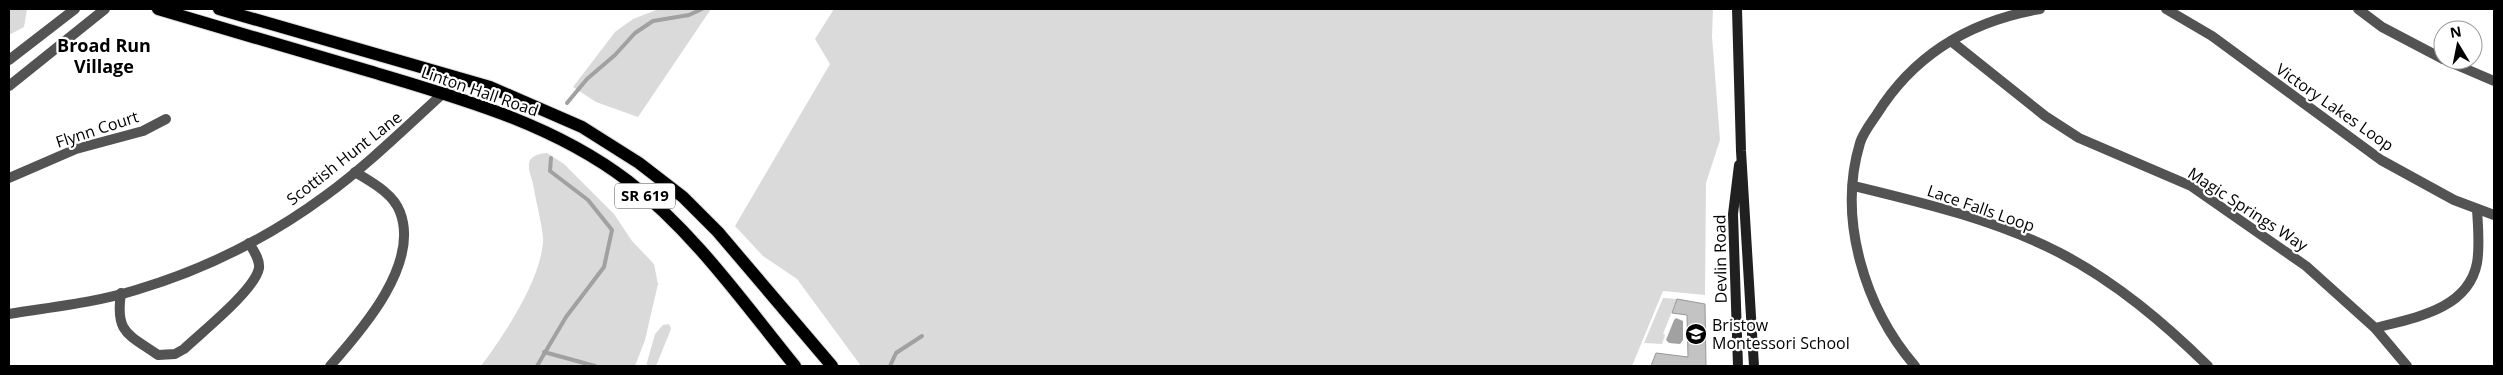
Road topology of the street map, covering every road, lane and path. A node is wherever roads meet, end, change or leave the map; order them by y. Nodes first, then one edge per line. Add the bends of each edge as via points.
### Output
1 (75, 9) edge
2 (105, 9) edge
3 (158, 9) edge
4 (220, 9) edge
5 (1738, 9) edge
6 (2040, 9) edge
7 (2166, 9) edge
8 (2358, 9) edge
9 (1951, 41) junction
10 (2433, 54) edge
11 (9, 60) edge
12 (2468, 70) edge
13 (459, 79) junction
14 (2494, 81) edge
15 (9, 86) edge
16 (443, 93) junction
17 (166, 118) dead end
18 (1741, 151) junction
19 (354, 172) junction
20 (9, 178) edge
21 (1854, 186) junction
22 (2477, 209) junction
23 (2494, 215) edge
24 (249, 243) junction
25 (121, 293) junction
26 (9, 314) edge
27 (2375, 328) junction
28 (330, 366) edge
29 (795, 366) edge
30 (832, 366) edge
31 (1738, 366) edge
32 (1754, 366) edge
33 (1915, 366) edge
34 (2208, 366) edge
35 (2407, 366) edge

1 - 11 street
2 - 15 street
3 - 16 main road, Linton Hall Road / SR 619
4 - 13 main road, Linton Hall Road / SR 619
5 - 18 main road, Devlin Road
6 - 9 street via 1988,21
7 - 22 street, Victory Lakes Loop via 2212,37 2334,129 2387,163
8 - 10 street via 2382,27
9 - 21 street via 1913,70 1884,100 1860,142
9 - 27 street, Magic Springs Way via 2045,116 2079,138 2191,186 2235,215 2306,266
12 - 14 street
13 - 16 street, Scottish Hunt Lane
13 - 30 main road, Linton Hall Road / SR 619 via 524,100 582,127 639,163 684,197 718,232
16 - 19 street, Scottish Hunt Lane
16 - 29 main road, Linton Hall Road / SR 619 via 525,121 571,144 628,181 689,234
17 - 20 street, Flynn Court via 143,131 76,149
18 - 31 main road, Devlin Road via 1733,214
18 - 32 main road, Devlin Road
19 - 24 street, Scottish Hunt Lane via 303,211
19 - 28 street via 392,199 400,212 405,240 384,294
21 - 33 street via 1851,211 1857,255 1876,307
21 - 34 street, Lace Falls Loop via 1921,202 2006,229 2071,260 2125,294 2175,332
22 - 23 street, Victory Lakes Loop
22 - 27 street via 2475,272 2463,292 2445,306
24 - 25 street, Scottish Hunt Lane via 181,273
24 - 25 street via 259,267 251,285 175,354 158,355 127,333 118,317
25 - 26 street, Scottish Hunt Lane
27 - 35 street, Magic Springs Way

